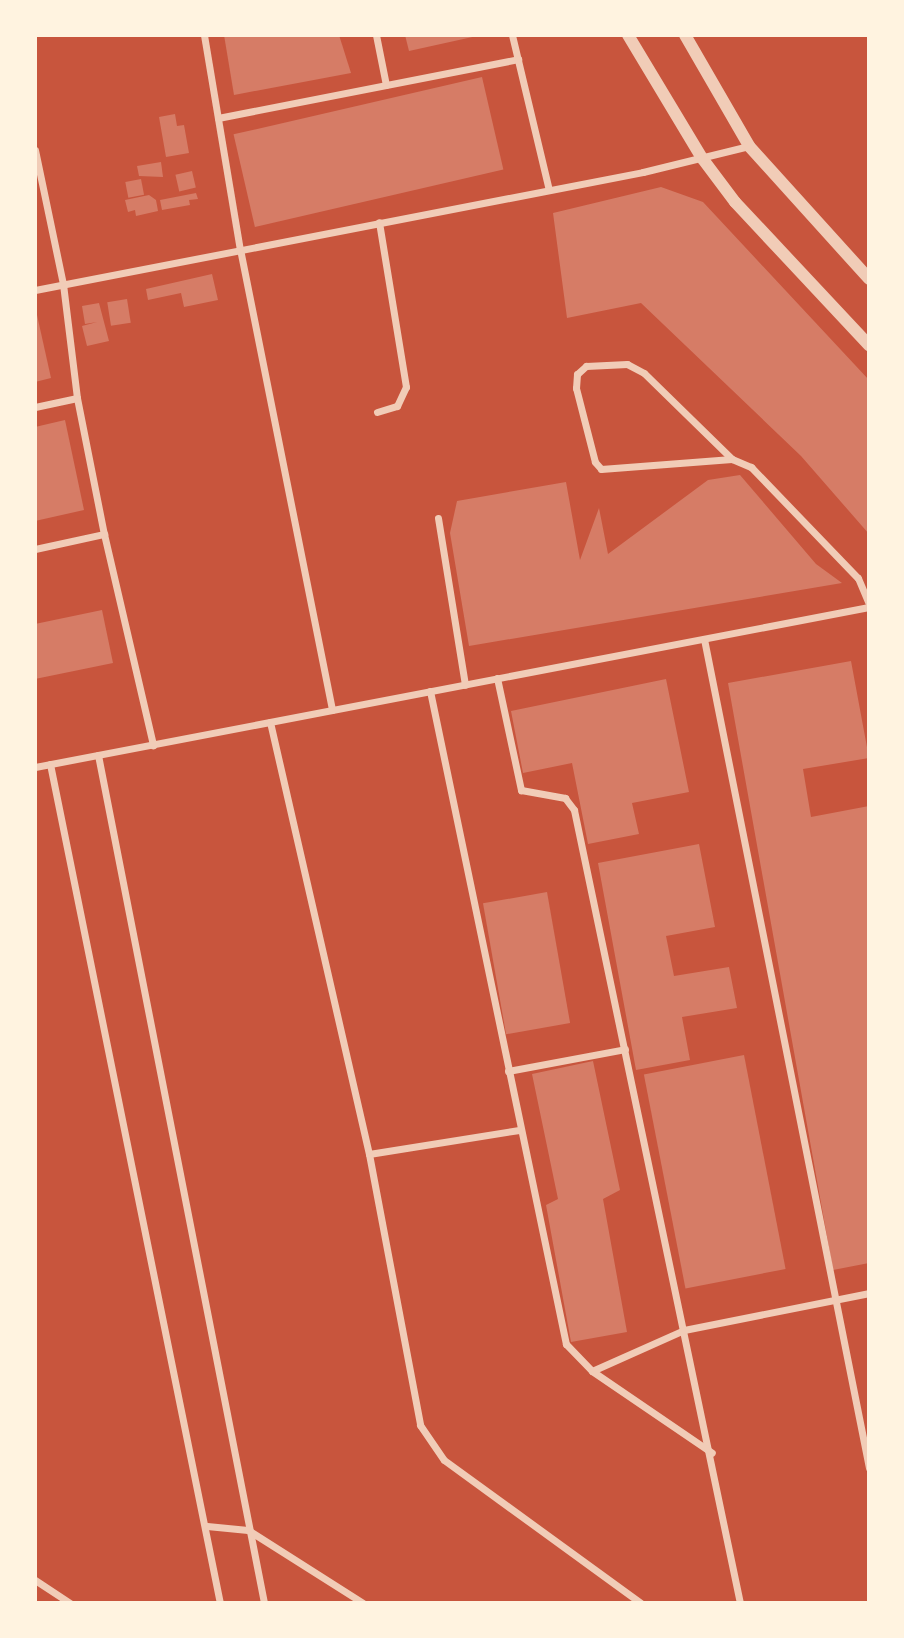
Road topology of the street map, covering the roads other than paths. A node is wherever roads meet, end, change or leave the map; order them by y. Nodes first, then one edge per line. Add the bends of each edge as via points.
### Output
1 (204, 35) edge
2 (376, 35) edge
3 (512, 35) edge
4 (628, 35) edge
5 (685, 35) edge
6 (518, 59) junction
7 (387, 85) junction
8 (218, 118) junction
9 (749, 146) junction
10 (35, 150) edge
11 (702, 158) junction
12 (549, 190) junction
13 (379, 222) junction
14 (240, 249) junction
15 (869, 279) edge
16 (63, 284) junction
17 (35, 290) edge
18 (869, 345) edge
19 (77, 398) junction
20 (35, 407) edge
21 (377, 412) dead end
22 (732, 459) junction
23 (438, 518) dead end
24 (104, 534) junction
25 (35, 549) edge
26 (869, 605) edge
27 (704, 639) junction
28 (497, 678) junction
29 (466, 685) junction
30 (430, 691) junction
31 (332, 710) junction
32 (270, 722) junction
33 (153, 745) junction
34 (98, 755) junction
35 (50, 764) junction
36 (35, 767) edge
37 (625, 1049) junction
38 (508, 1071) junction
39 (519, 1130) junction
40 (369, 1154) junction
41 (869, 1293) edge
42 (832, 1300) junction
43 (684, 1330) junction
44 (592, 1371) junction
45 (712, 1453) junction
46 (869, 1468) edge
47 (206, 1526) junction
48 (248, 1530) junction
49 (35, 1580) edge
50 (70, 1603) edge
51 (220, 1603) edge
52 (264, 1603) edge
53 (363, 1603) edge
54 (641, 1603) edge
55 (740, 1603) edge

1 - 8 street
2 - 7 street
3 - 6 street
4 - 11 street
5 - 9 street
6 - 7 street
6 - 12 street
7 - 8 street
8 - 14 street
9 - 11 street
9 - 15 street
10 - 16 street
11 - 12 street
11 - 18 street via 735,202
12 - 13 street
13 - 14 street
13 - 21 street via 406,387 397,405
14 - 16 street
14 - 31 street
16 - 17 street
16 - 19 street
19 - 20 street
19 - 24 street
22 - 22 street via 601,469 595,462 576,388 577,374 586,366 627,364 644,373
22 - 26 street via 751,467 816,532 858,578
23 - 29 street
24 - 25 street
24 - 33 street
26 - 27 street
27 - 28 street
27 - 42 street
28 - 29 street
28 - 37 street via 521,790 565,798 575,810
29 - 30 street
30 - 31 street
30 - 38 street
31 - 32 street
32 - 33 street
32 - 40 street
33 - 34 street
34 - 35 street
34 - 48 street
35 - 36 street
35 - 47 street
37 - 38 street
37 - 43 street
38 - 39 street
39 - 40 street
39 - 44 street via 566,1344
40 - 54 street via 420,1425 432,1447
41 - 42 street
42 - 43 street
42 - 46 street
43 - 44 street
43 - 45 street
44 - 45 street
45 - 55 street
47 - 48 street
47 - 51 street
48 - 52 street
48 - 53 street
49 - 50 street

